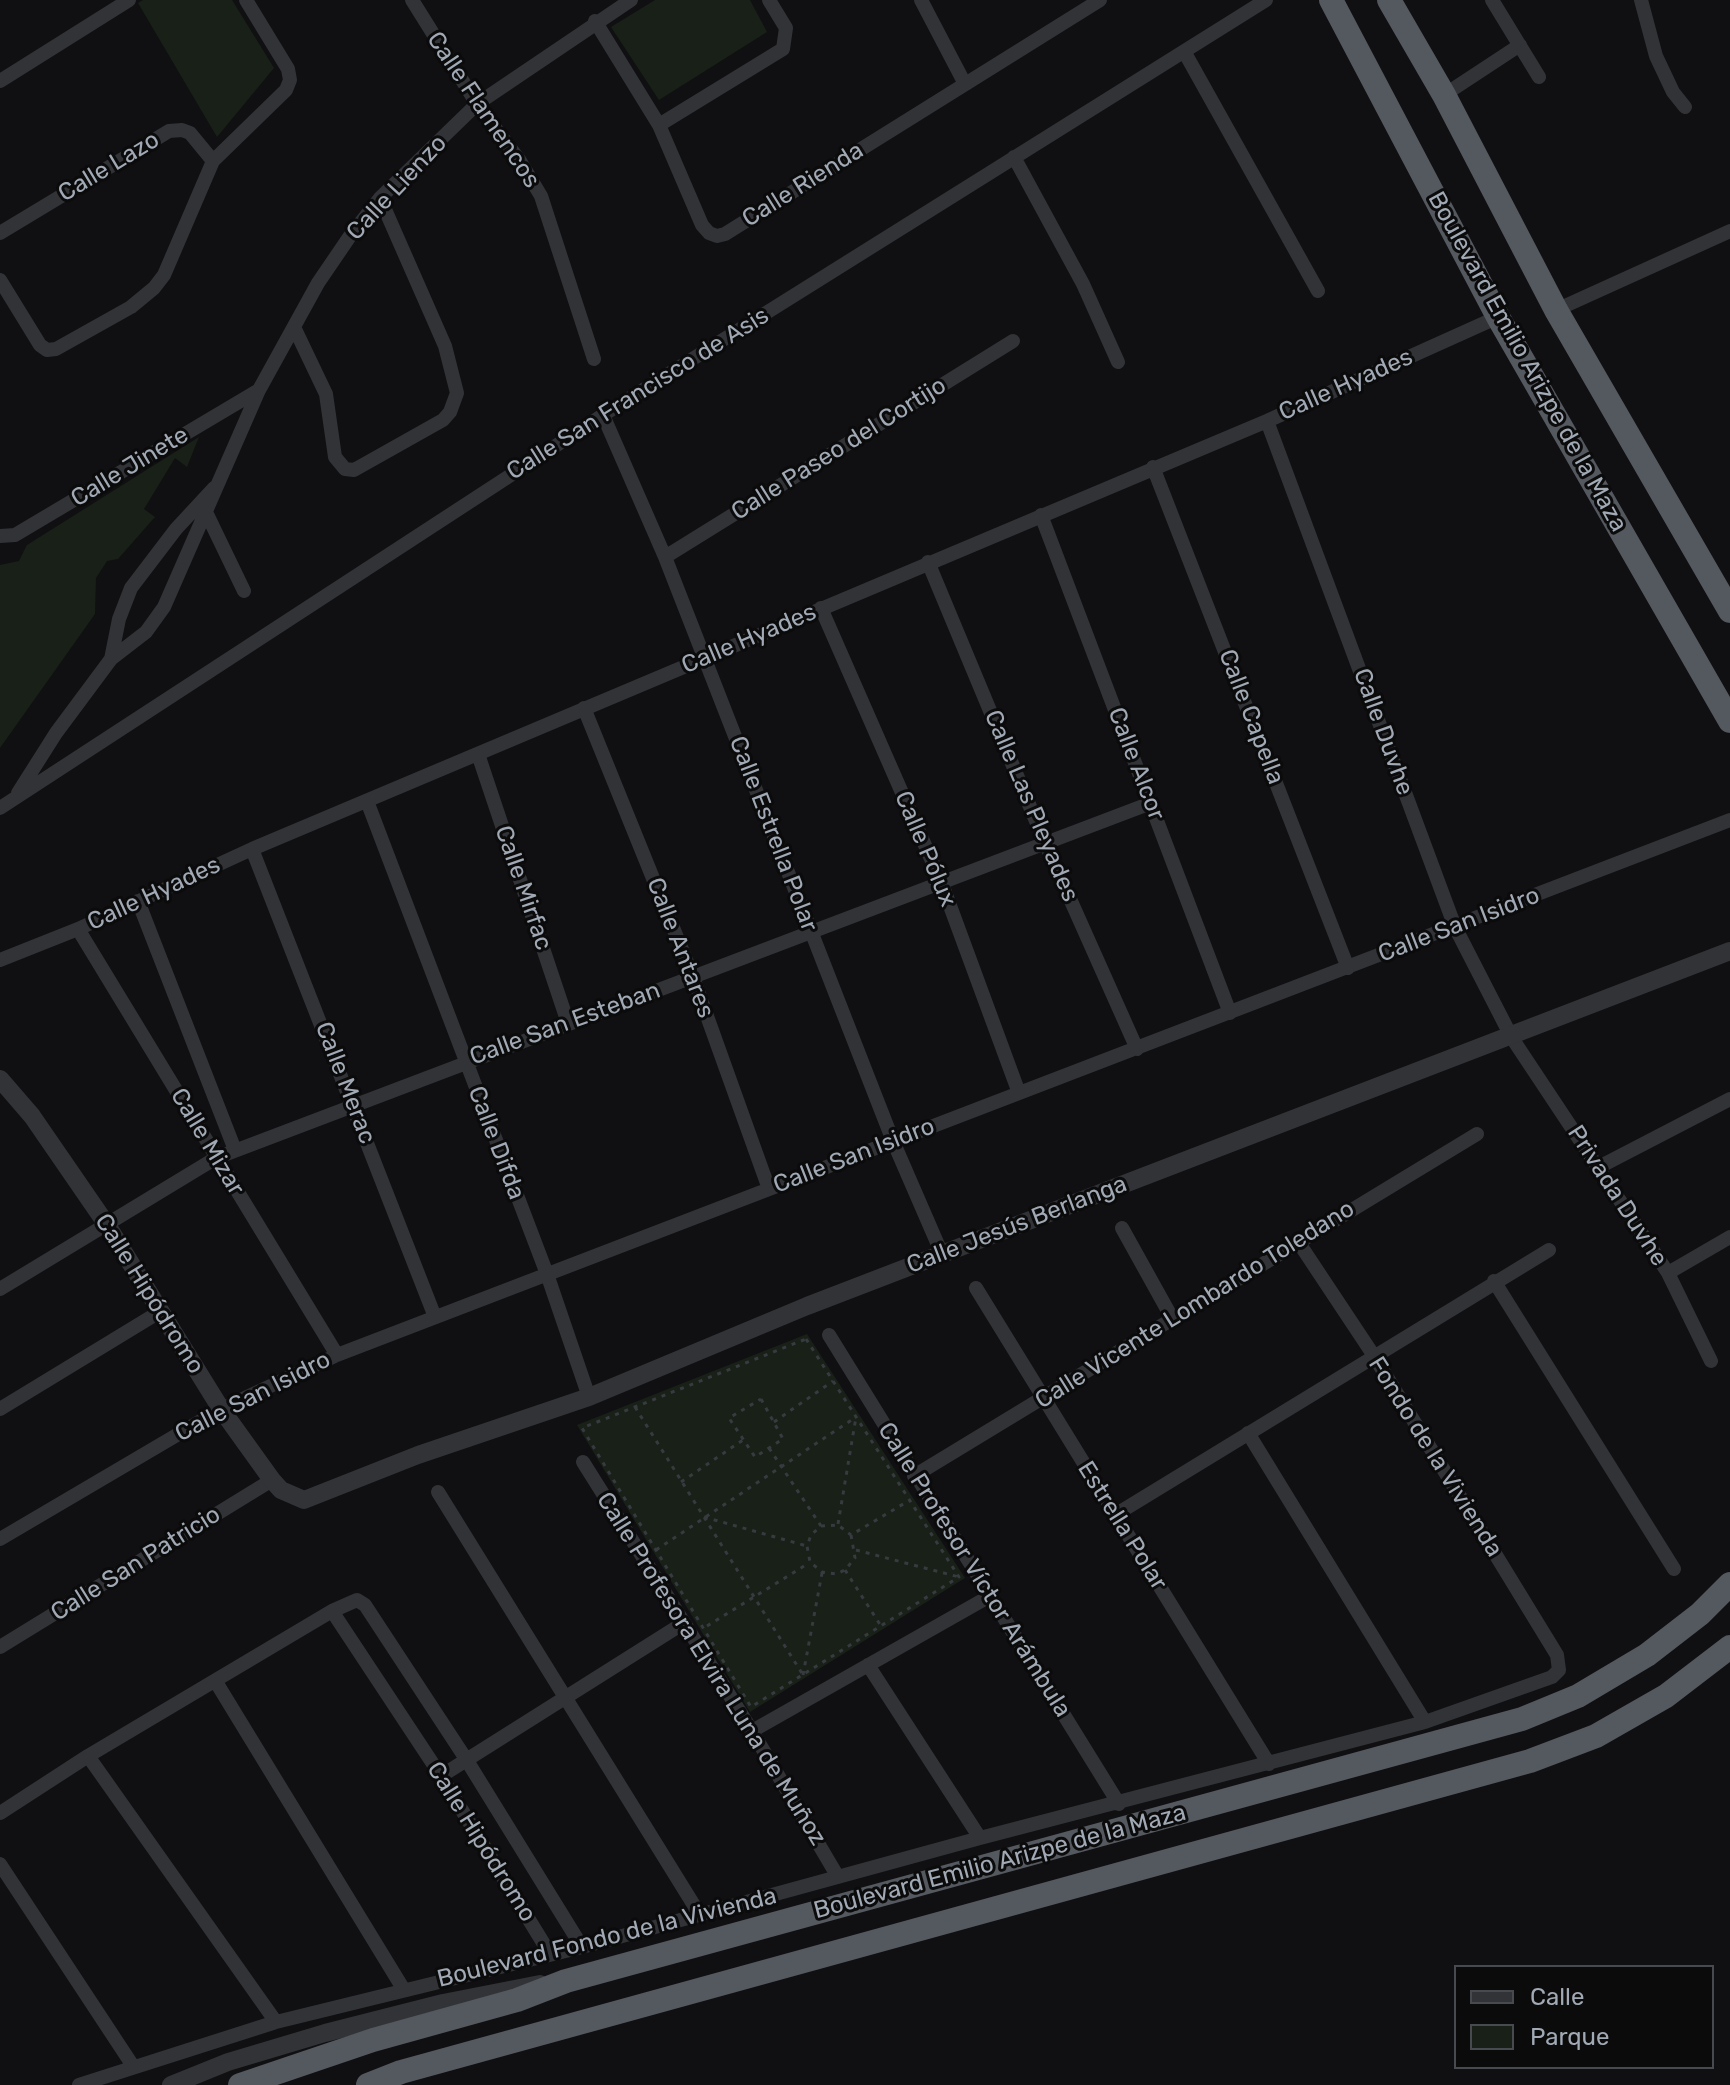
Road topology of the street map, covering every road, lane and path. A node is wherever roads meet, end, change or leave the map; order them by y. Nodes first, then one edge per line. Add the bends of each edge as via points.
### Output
1 (129, 0) edge
2 (246, 0) edge
3 (412, 0) edge
4 (631, 0) edge
5 (769, 0) edge
6 (921, 0) edge
7 (1100, 0) edge
8 (1266, 0) edge
9 (1331, 0) edge
10 (1492, 0) edge
11 (1641, 0) edge
12 (1391, 1) edge
13 (1074, 6) edge
14 (595, 21) junction
15 (1520, 45) junction
16 (1185, 53) junction
17 (1539, 77) dead end
18 (0, 81) edge
19 (965, 84) junction
20 (1444, 95) junction
21 (477, 104) junction
22 (1685, 107) dead end
23 (659, 125) junction
24 (1014, 157) junction
25 (213, 161) junction
26 (380, 198) junction
27 (1730, 231) edge
28 (0, 233) edge
29 (0, 280) edge
30 (1318, 291) dead end
31 (1556, 310) junction
32 (1498, 317) junction
33 (294, 327) junction
34 (1013, 341) dead end
35 (594, 359) dead end
36 (1118, 362) dead end
37 (259, 390) junction
38 (603, 415) junction
39 (1267, 421) junction
40 (1153, 467) junction
41 (203, 506) junction
42 (1041, 515) junction
43 (0, 536) edge
44 (665, 557) junction
45 (928, 562) junction
46 (244, 591) dead end
47 (821, 608) junction
48 (1730, 611) edge
49 (705, 658) junction
50 (111, 659) junction
51 (584, 708) junction
52 (1730, 721) edge
53 (478, 754) junction
54 (16, 796) junction
55 (367, 801) junction
56 (1151, 803) junction
57 (0, 808) edge
58 (1730, 820) edge
59 (1046, 845) junction
60 (252, 849) junction
61 (942, 884) junction
62 (138, 901) junction
63 (1455, 927) junction
64 (78, 929) junction
65 (811, 933) junction
66 (1730, 951) edge
67 (0, 960) edge
68 (1348, 968) junction
69 (693, 977) junction
70 (1230, 1013) junction
71 (568, 1023) junction
72 (1512, 1038) junction
73 (1137, 1049) junction
74 (464, 1062) junction
75 (0, 1079) edge
76 (1019, 1093) junction
77 (1730, 1099) edge
78 (353, 1103) junction
79 (1477, 1134) dead end
80 (893, 1141) junction
81 (235, 1150) junction
82 (216, 1158) junction
83 (1599, 1167) junction
84 (769, 1189) junction
85 (107, 1225) junction
86 (1122, 1228) dead end
87 (1730, 1237) edge
88 (1297, 1240) junction
89 (1549, 1250) dead end
90 (942, 1254) junction
91 (1668, 1273) junction
92 (547, 1274) junction
93 (1494, 1281) junction
94 (976, 1288) dead end
95 (0, 1289) edge
96 (161, 1311) junction
97 (435, 1317) junction
98 (1172, 1318) junction
99 (829, 1335) dead end
100 (337, 1355) junction
101 (1374, 1356) junction
102 (1711, 1361) dead end
103 (833, 1381) junction
104 (589, 1397) junction
105 (1043, 1400) junction
106 (635, 1407) junction
107 (0, 1409) edge
108 (221, 1409) junction
109 (856, 1417) junction
110 (774, 1422) junction
111 (1248, 1433) junction
112 (743, 1440) junction
113 (769, 1448) junction
114 (583, 1462) dead end
115 (782, 1466) junction
116 (914, 1476) junction
117 (272, 1480) junction
118 (681, 1482) junction
119 (438, 1492) dead end
120 (304, 1500) joint
121 (910, 1500) junction
122 (1115, 1515) junction
123 (704, 1517) junction
124 (838, 1525) junction
125 (821, 1526) junction
126 (851, 1535) junction
127 (0, 1539) edge
128 (807, 1546) junction
129 (656, 1550) junction
130 (856, 1550) junction
131 (810, 1562) junction
132 (1674, 1569) dead end
133 (845, 1570) junction
134 (822, 1572) junction
135 (959, 1577) junction
136 (1730, 1584) edge
137 (990, 1596) junction
138 (753, 1597) junction
139 (332, 1611) junction
140 (682, 1624) junction
141 (881, 1626) junction
142 (703, 1628) junction
143 (0, 1647) edge
144 (1730, 1647) edge
145 (868, 1665) junction
146 (803, 1675) junction
147 (1552, 1677) joint
148 (216, 1682) junction
149 (568, 1699) junction
150 (1425, 1722) junction
151 (752, 1731) junction
152 (88, 1756) junction
153 (466, 1759) junction
154 (1269, 1764) junction
155 (441, 1776) junction
156 (1119, 1804) junction
157 (0, 1813) edge
158 (980, 1838) junction
159 (0, 1864) edge
160 (838, 1877) junction
161 (700, 1915) junction
162 (582, 1947) junction
163 (550, 1954) junction
164 (566, 1981) junction
165 (404, 1990) junction
166 (276, 2022) junction
167 (133, 2066) junction
168 (79, 2085) edge
169 (171, 2085) edge
170 (240, 2085) edge
171 (368, 2085) edge

1 - 18 street
2 - 25 street via 290,80
3 - 21 street, Calle Flamencos
4 - 14 street, Calle Lienzo
5 - 23 street via 786,28 783,49
6 - 19 street
7 - 13 street, Calle Rienda
8 - 16 street, Calle San Francisco de Asis
9 - 32 highway, Boulevard Emilio Arizpe de la Maza
10 - 15 street
11 - 22 street via 1656,56
12 - 20 highway
13 - 19 street, Calle Rienda
14 - 21 street, Calle Lienzo
14 - 23 street, Calle Rienda
15 - 17 street
15 - 20 street
16 - 24 street, Calle San Francisco de Asis
16 - 30 street
19 - 23 street, Calle Rienda via 717,236 702,225
20 - 31 highway
21 - 26 street, Calle Lienzo
21 - 35 street, Calle Flamencos via 541,196
24 - 36 street via 1083,284
24 - 38 street, Calle San Francisco de Asis
25 - 28 street, Calle Lazo via 190,133 169,131
25 - 29 street via 154,288 69,342 47,350 40,345
26 - 33 street, Calle Lienzo via 318,283
26 - 33 street via 445,346 457,393 450,412 354,470 345,469 335,457 326,394
27 - 31 street
31 - 48 highway
32 - 39 street, Calle Hyades
32 - 52 highway, Boulevard Emilio Arizpe de la Maza
33 - 37 street, Calle Lienzo
34 - 44 street, Calle Paseo del Cortijo
37 - 41 street, Calle Lienzo
37 - 43 street, Calle Jinete via 15,535
38 - 44 street, Calle Estrella Polar
38 - 54 street, Calle San Francisco de Asis
39 - 40 street, Calle Hyades
39 - 63 street, Calle Duvhe
40 - 42 street, Calle Hyades
40 - 68 street, Calle Capella
41 - 46 street
41 - 50 street, Calle Lienzo via 131,588
41 - 50 street, Calle Lienzo via 164,607 146,632
42 - 45 street, Calle Hyades
42 - 56 street, Calle Alcor
44 - 49 street, Calle Estrella Polar
45 - 47 street, Calle Hyades
45 - 59 street, Calle Las Pleyades
47 - 49 street, Calle Hyades
47 - 61 street, Calle Pólux
49 - 51 street, Calle Hyades
49 - 65 street, Calle Estrella Polar
50 - 54 street, Calle Lienzo
51 - 53 street, Calle Hyades
51 - 69 street, Calle Antares
53 - 55 street, Calle Hyades
53 - 71 street, Calle Mirfac
54 - 57 street, Calle San Francisco de Asis
55 - 60 street, Calle Hyades
55 - 74 street, Calle Difda
56 - 59 street, Calle San Esteban
56 - 70 street, Calle Alcor
58 - 63 street, Calle San Isidro
59 - 61 street, Calle San Esteban
59 - 73 street, Calle Las Pleyades
60 - 62 street, Calle Hyades
60 - 78 street, Calle Merac
61 - 65 street, Calle San Esteban
61 - 76 street, Calle Pólux
62 - 64 street, Calle Hyades
62 - 81 street, Calle Mizar
63 - 68 street, Calle San Isidro
63 - 72 street, Calle Duvhe
64 - 67 street, Calle Hyades
64 - 82 street, Calle Mizar
65 - 69 street, Calle San Esteban
65 - 80 street, Calle Estrella Polar
66 - 72 street, Calle Jesús Berlanga
68 - 70 street, Calle San Isidro
69 - 71 street, Calle San Esteban
69 - 84 street, Calle Antares
70 - 73 street, Calle San Isidro
71 - 74 street, Calle San Esteban
72 - 83 street, Privada Duvhe
72 - 90 street, Calle Jesús Berlanga
73 - 76 street, Calle San Isidro
74 - 78 street, Calle San Esteban
74 - 92 street, Calle Difda
75 - 85 street, Calle Hipódromo
76 - 80 street, Calle San Isidro
77 - 83 street
78 - 81 street, Calle San Esteban
78 - 97 street, Calle Merac
79 - 88 street, Calle Vicente Lombardo Toledano
80 - 84 street, Calle San Isidro
80 - 90 street, Calle Estrella Polar
81 - 82 street, Calle San Esteban
82 - 85 street, Calle San Esteban
82 - 100 street, Calle Mizar
83 - 91 street, Privada Duvhe
84 - 92 street, Calle San Isidro
85 - 95 street, Calle San Esteban
85 - 96 street, Calle Hipódromo
86 - 98 street
87 - 91 street
88 - 98 street, Calle Vicente Lombardo Toledano
88 - 101 street, Fondo de la Vivienda
89 - 93 street
90 - 104 street, Calle Jesús Berlanga
91 - 102 street, Privada Duvhe
92 - 97 street, Calle San Isidro
92 - 104 street, Calle Difda
93 - 101 street
93 - 132 street
94 - 105 street, Estrella Polar
96 - 107 street
96 - 108 street, Calle Hipódromo
97 - 100 street, Calle San Isidro
98 - 105 street, Calle Vicente Lombardo Toledano
99 - 116 street, Calle Profesor Víctor Arámbula
100 - 108 street, Calle San Isidro
101 - 111 street
101 - 147 street, Fondo de la Vivienda via 1557,1655 1559,1670
103 - 106 path via 806,1339
103 - 109 path
103 - 110 path
104 - 120 street, Calle Jesús Berlanga
105 - 116 street, Calle Vicente Lombardo Toledano
105 - 122 street, Estrella Polar
106 - 118 path
106 - 129 path via 582,1428
108 - 117 street, Calle Hipódromo
108 - 127 street, Calle San Isidro
109 - 115 path
109 - 121 path
109 - 124 path
110 - 112 path via 761,1399 729,1418
110 - 113 path via 783,1439
111 - 122 street
111 - 150 street
112 - 113 path via 755,1457
112 - 118 path
113 - 115 path
114 - 140 street, Calle Profesora Elvira Luna de Muñoz
115 - 123 path
115 - 125 path
116 - 137 street, Calle Profesor Víctor Arámbula
117 - 120 street, Calle Hipódromo
117 - 143 street, Calle San Patricio
118 - 123 path
119 - 149 street
121 - 126 path
121 - 135 path
122 - 154 street, Estrella Polar
123 - 128 path
123 - 129 path
123 - 138 path
124 - 125 path
124 - 126 path
125 - 128 path
126 - 130 path
128 - 131 path
129 - 142 path
130 - 133 path
130 - 135 path
131 - 134 path
131 - 138 path
133 - 134 path
133 - 141 path
134 - 146 path
135 - 141 path
136 - 164 highway, Boulevard Emilio Arizpe de la Maza via 1647,1655 1578,1696 1522,1719
137 - 145 street
137 - 156 street, Calle Profesor Víctor Arámbula
138 - 142 path
138 - 146 path
139 - 148 street
139 - 153 street, Calle Hipódromo via 352,1600 365,1605
139 - 155 street, Calle Hipódromo
140 - 149 street
140 - 151 street, Calle Profesora Elvira Luna de Muñoz
141 - 146 path
142 - 146 path via 751,1707
144 - 171 highway, Boulevard Emilio Arizpe de la Maza via 1666,1696 1596,1736 1530,1761
145 - 151 street
145 - 158 street
147 - 150 street, Boulevard Fondo de la Vivienda
148 - 152 street
148 - 165 street
149 - 153 street
149 - 161 street
150 - 154 street, Boulevard Fondo de la Vivienda
151 - 160 street, Calle Profesora Elvira Luna de Muñoz
152 - 157 street
152 - 166 street
153 - 155 street
153 - 162 street, Calle Hipódromo
154 - 156 street, Boulevard Fondo de la Vivienda
155 - 163 street, Calle Hipódromo
156 - 158 street, Boulevard Fondo de la Vivienda
158 - 160 street, Boulevard Fondo de la Vivienda
159 - 167 street
160 - 161 street, Boulevard Fondo de la Vivienda
161 - 162 street, Boulevard Fondo de la Vivienda
162 - 163 street, Boulevard Fondo de la Vivienda
163 - 165 street, Boulevard Fondo de la Vivienda
164 - 169 street via 443,2003 325,2033
164 - 170 highway, Boulevard Emilio Arizpe de la Maza
165 - 166 street, Boulevard Fondo de la Vivienda
166 - 167 street, Boulevard Fondo de la Vivienda
167 - 168 street, Boulevard Fondo de la Vivienda

